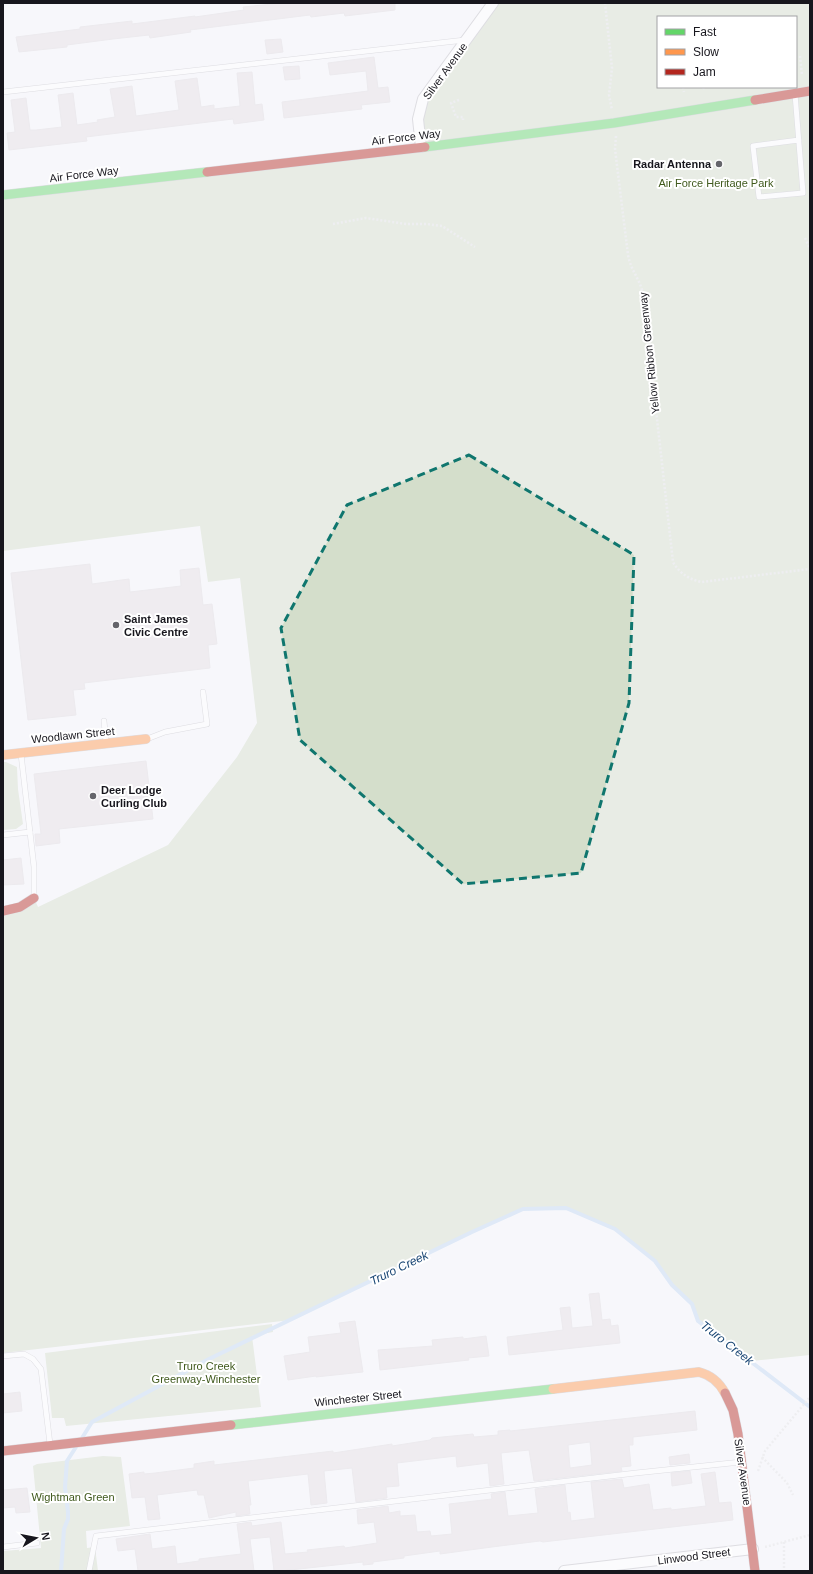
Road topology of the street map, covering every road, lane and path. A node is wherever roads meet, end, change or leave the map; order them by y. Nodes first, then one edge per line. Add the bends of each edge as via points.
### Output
1 (493, 3) edge
2 (605, 3) edge
3 (468, 40) junction
4 (800, 56) dead end
5 (802, 75) dead end
6 (684, 88) edge
7 (3, 92) edge
8 (684, 92) dead end
9 (810, 92) edge
10 (795, 93) junction
11 (459, 100) dead end
12 (463, 120) dead end
13 (614, 124) junction
14 (798, 140) junction
15 (421, 147) junction
16 (3, 195) edge
17 (333, 224) dead end
18 (805, 238) dead end
19 (475, 247) dead end
20 (810, 249) edge
21 (810, 569) edge
22 (203, 692) dead end
23 (104, 721) dead end
24 (146, 739) joint
25 (106, 743) junction
26 (21, 753) junction
27 (3, 755) edge
28 (30, 832) junction
29 (3, 835) edge
30 (34, 898) joint
31 (3, 912) edge
32 (3, 1356) edge
33 (715, 1379) joint
34 (810, 1397) edge
35 (50, 1446) junction
36 (3, 1451) edge
37 (762, 1457) junction
38 (742, 1462) junction
39 (758, 1475) dead end
40 (793, 1495) dead end
41 (810, 1535) edge
42 (763, 1540) dead end
43 (784, 1542) junction
44 (36, 1543) dead end
45 (3, 1547) edge
46 (752, 1549) junction
47 (89, 1571) edge
48 (564, 1571) edge
49 (755, 1571) edge
50 (784, 1571) edge

1 - 3 street, Silver Avenue
2 - 13 path, Yellow Ribbon Greenway via 612,68 609,95
3 - 7 lane
3 - 15 street, Silver Avenue via 423,100 418,119
4 - 5 path
6 - 8 path
9 - 10 street, Air Force Way
10 - 13 street, Air Force Way
10 - 14 lane
11 - 12 path via 451,103 456,117 463,117
13 - 15 street, Air Force Way
13 - 21 path, Yellow Ribbon Greenway via 628,255 631,269 640,282 643,294 673,562 684,575 702,582
14 - 14 lane via 753,146 759,197 803,193
15 - 16 street, Air Force Way
17 - 19 path via 366,218 442,226
18 - 20 path
22 - 24 lane via 207,724 165,732
23 - 25 lane
24 - 25 street, Woodlawn Street
25 - 26 street, Woodlawn Street
26 - 27 street, Woodlawn Street
26 - 28 lane
28 - 29 lane
28 - 30 lane
30 - 31 street via 22,906
32 - 35 lane via 24,1354 33,1359 41,1369
33 - 35 street, Winchester Street via 707,1374 695,1372
33 - 38 street, Silver Avenue via 730,1402
34 - 37 path
35 - 36 street, Winchester Street
37 - 39 path
37 - 40 path via 787,1483
38 - 46 street, Silver Avenue
38 - 47 lane via 96,1536
41 - 43 path
42 - 43 path via 764,1547
43 - 50 path
44 - 45 lane
46 - 48 street, Linwood Street
46 - 49 street, Silver Avenue

